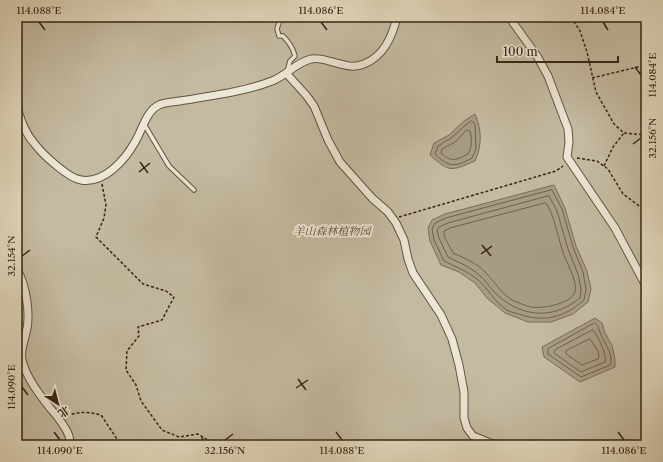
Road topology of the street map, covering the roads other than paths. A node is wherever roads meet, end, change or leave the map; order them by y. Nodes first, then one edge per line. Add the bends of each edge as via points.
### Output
1 (281, 17) edge
2 (398, 17) edge
3 (508, 17) edge
4 (286, 73) junction
5 (17, 108) edge
6 (144, 124) junction
7 (194, 190) dead end
8 (17, 270) edge
9 (646, 286) edge
10 (69, 445) edge
11 (495, 445) edge

1 - 4 lane via 277,30 279,36 286,39 295,56 290,61
2 - 4 street via 384,50 371,61 356,67 312,59
3 - 9 street via 537,56 548,76 568,128 568,159 615,228
4 - 6 street via 270,82 236,91 159,104
4 - 11 street via 314,106 340,162 394,220 404,240 413,273 441,315 452,339 464,392 466,428 473,436
5 - 6 street via 24,128 34,144 64,171 80,180 93,180 120,163 135,143
6 - 7 lane via 169,166
8 - 10 street via 27,303 27,332 22,346 26,373 60,419 69,437

